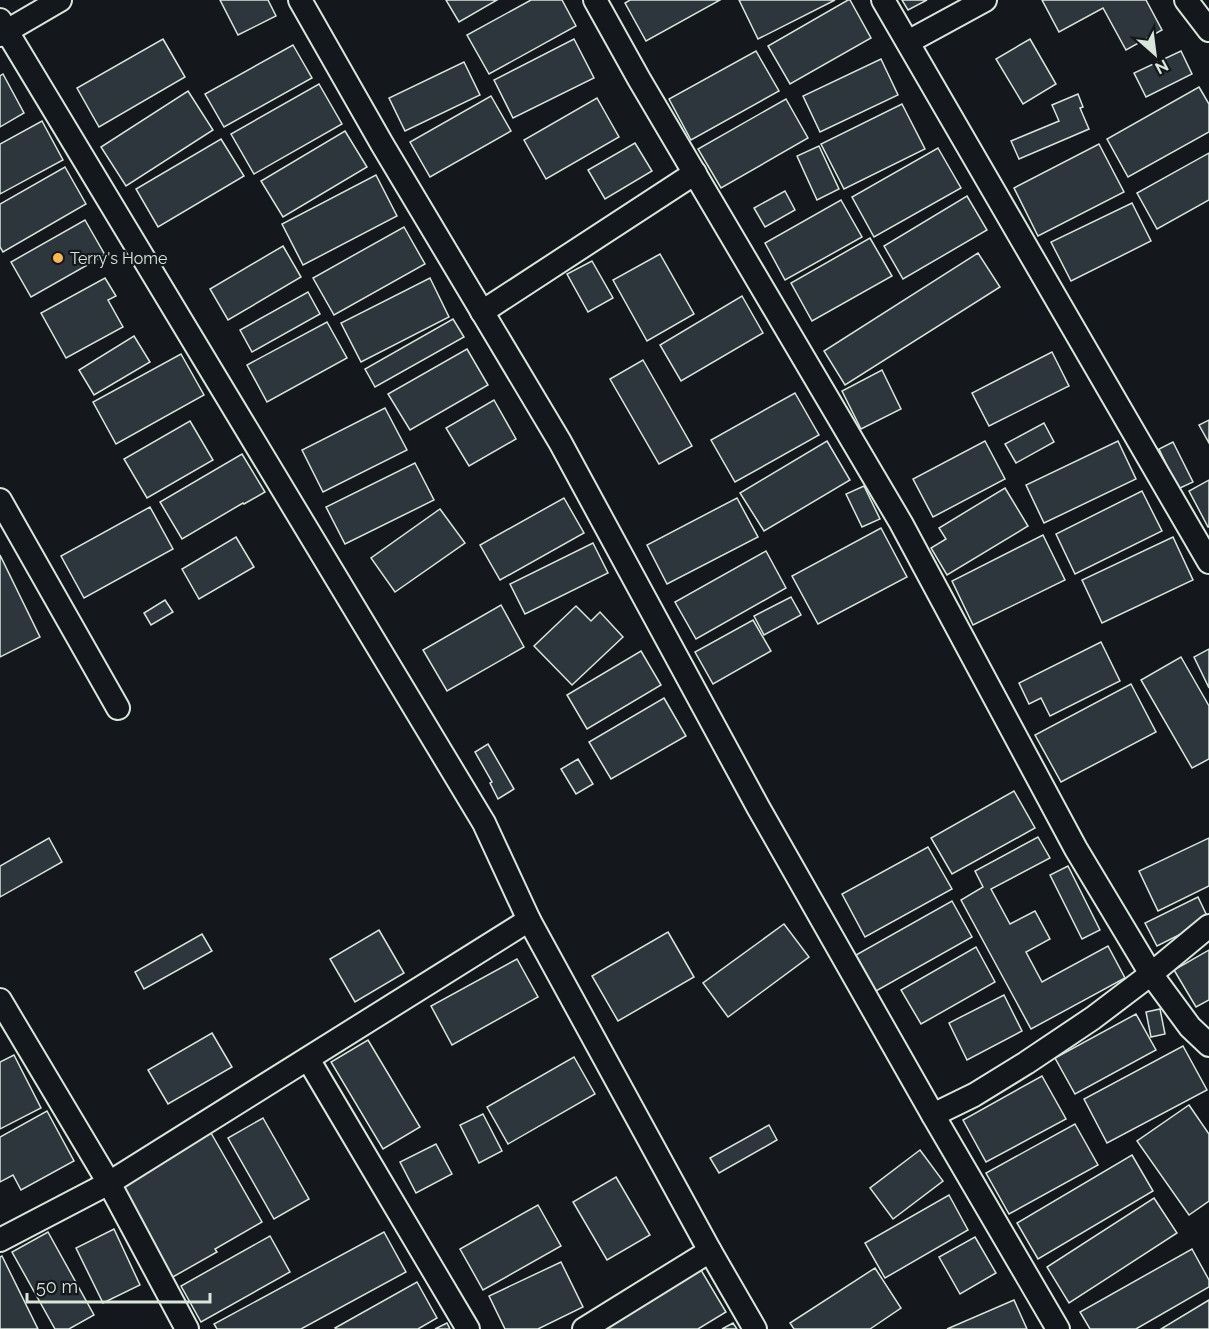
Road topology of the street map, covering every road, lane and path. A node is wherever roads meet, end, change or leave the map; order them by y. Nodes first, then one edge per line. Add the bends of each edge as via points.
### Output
1 (60, 0) edge
2 (300, 0) edge
3 (595, 0) edge
4 (883, 0) edge
5 (985, 0) edge
6 (1186, 0) edge
7 (2, 28) edge
8 (1209, 30) edge
9 (908, 42) junction
10 (695, 173) junction
11 (482, 312) junction
12 (0, 500) edge
13 (1209, 562) edge
14 (118, 708) dead end
15 (529, 920) junction
16 (1209, 926) edge
17 (1151, 974) junction
18 (0, 1000) edge
19 (1209, 1046) edge
20 (308, 1059) junction
21 (933, 1115) junction
22 (108, 1183) junction
23 (0, 1240) edge
24 (710, 1251) junction
25 (187, 1329) edge
26 (468, 1329) edge
27 (584, 1329) edge
28 (755, 1329) edge
29 (1058, 1329) edge

1 - 7 street
2 - 11 street
3 - 10 street
4 - 9 street
5 - 9 street
6 - 8 street
7 - 15 street via 484,823
9 - 13 street
10 - 11 street
10 - 17 street via 901,523 1076,849
11 - 21 street via 560,442 758,807
12 - 14 street
15 - 20 street
15 - 24 street
16 - 17 street
17 - 19 street
17 - 21 street via 1026,1063
18 - 22 street
20 - 22 street
20 - 26 street
21 - 29 street
22 - 23 street
22 - 25 street
24 - 27 street
24 - 28 street

